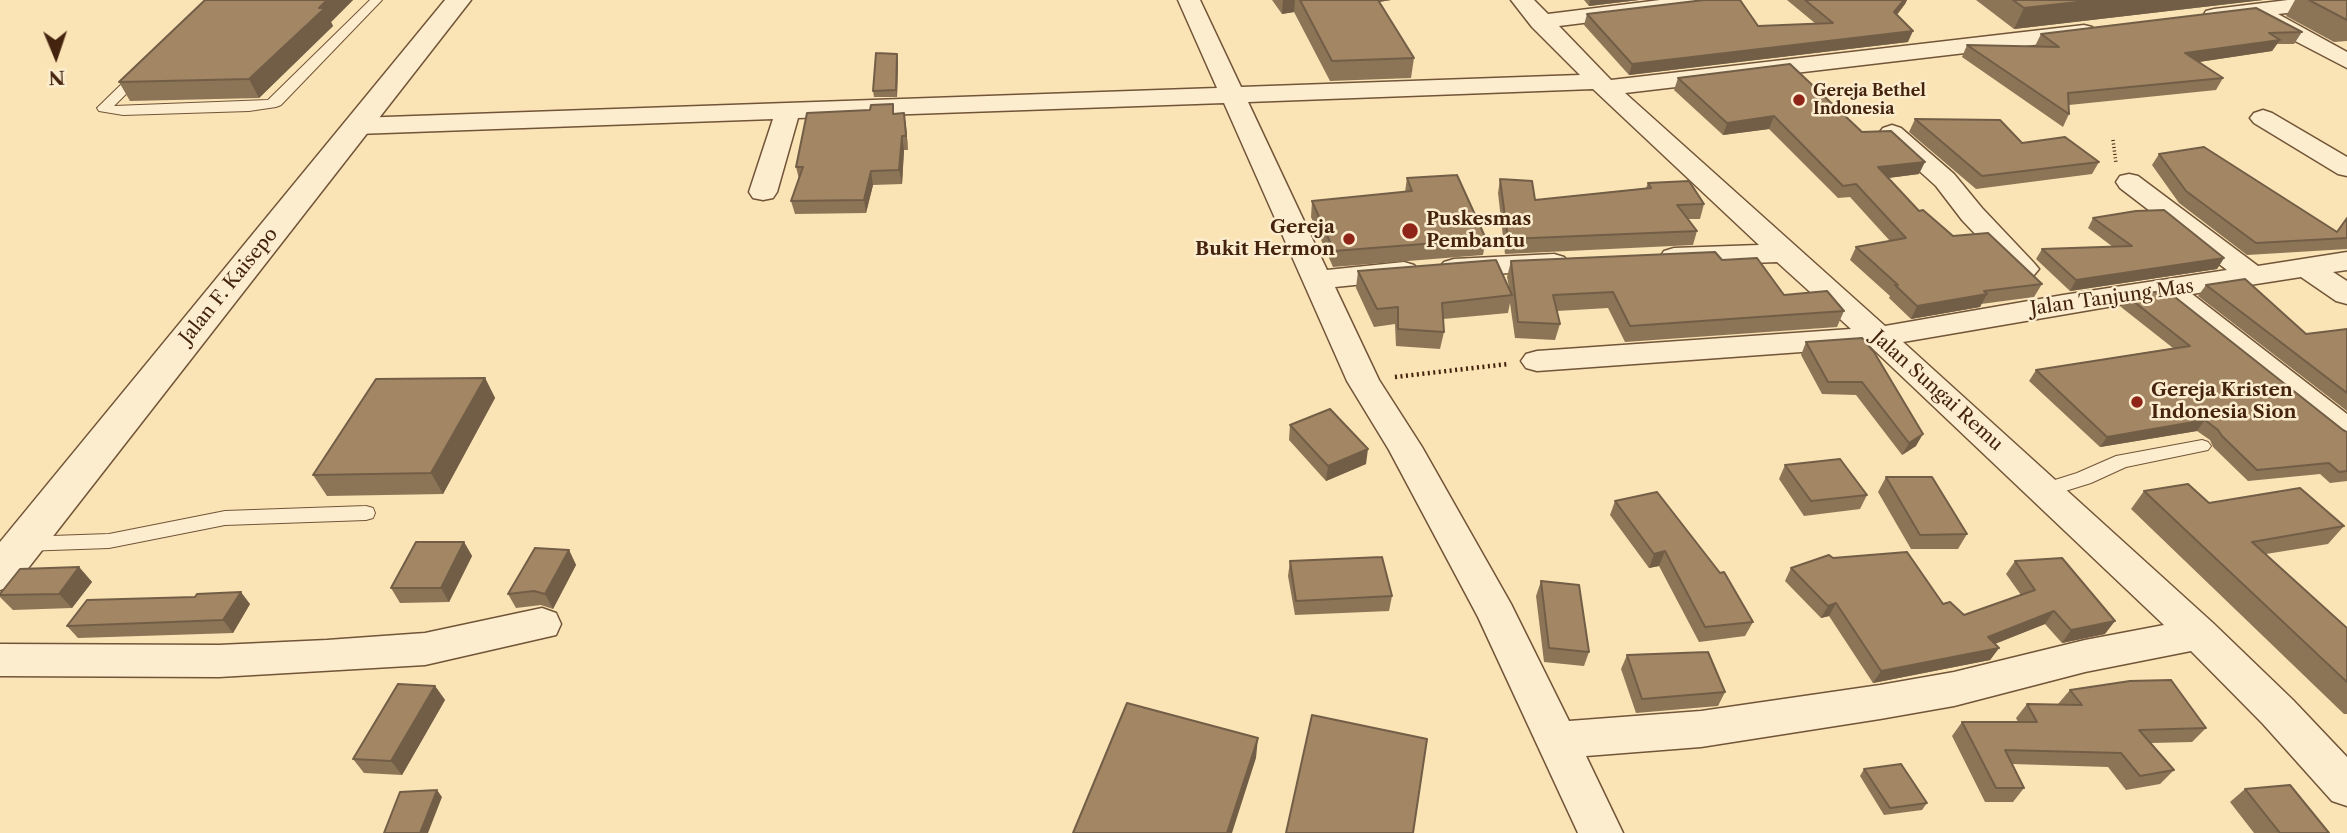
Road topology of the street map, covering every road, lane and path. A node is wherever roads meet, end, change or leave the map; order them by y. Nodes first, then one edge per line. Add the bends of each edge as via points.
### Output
1 (376, 0) edge
2 (458, 0) edge
3 (1189, 0) edge
4 (1711, 0) edge
5 (2340, 0) edge
6 (1531, 11) edge
7 (2253, 11) junction
8 (2198, 18) edge
9 (2102, 29) edge
10 (2347, 61) edge
11 (148, 65) edge
12 (1603, 85) junction
13 (1233, 95) junction
14 (788, 110) junction
15 (2263, 118) dead end
16 (357, 125) junction
17 (1892, 133) edge
18 (2347, 168) edge
19 (2129, 182) dead end
20 (763, 192) dead end
21 (1784, 253) junction
22 (1650, 258) edge
23 (1585, 261) edge
24 (2347, 261) edge
25 (2306, 267) junction
26 (2255, 276) junction
27 (1319, 280) junction
28 (2168, 290) junction
29 (2347, 295) edge
30 (2063, 304) junction
31 (1878, 337) junction
32 (1537, 361) joint
33 (1363, 381) junction
34 (2347, 431) edge
35 (2202, 446) dead end
36 (2046, 490) junction
37 (366, 513) dead end
38 (23, 544) junction
39 (0, 573) edge
40 (542, 624) dead end
41 (2199, 634) junction
42 (0, 660) edge
43 (1556, 740) junction
44 (2347, 787) edge
45 (1601, 833) edge

1 - 11 lane via 271,104 104,108
2 - 16 street, Jalan F. Kaisepo
3 - 13 street
4 - 6 street
5 - 7 street
6 - 12 street, Jalan Sungai Remu
7 - 8 street
7 - 10 street
9 - 12 street
12 - 13 street
12 - 21 street, Jalan Sungai Remu
13 - 14 street
13 - 27 street
14 - 16 street
14 - 20 street
15 - 18 street
16 - 38 street, Jalan F. Kaisepo
17 - 30 street via 1945,180 1995,240
19 - 26 street
21 - 22 street
21 - 31 street, Jalan Sungai Remu
23 - 27 street
24 - 25 street, Jalan Tanjung Mas
25 - 26 street, Jalan Tanjung Mas
25 - 29 street
26 - 28 street, Jalan Tanjung Mas
27 - 33 street
28 - 30 street, Jalan Tanjung Mas
28 - 34 street
30 - 31 street, Jalan Tanjung Mas
31 - 32 street, Jalan Tanjung Mas
31 - 36 street, Jalan Sungai Remu
32 - 33 path
33 - 43 street via 1405,447 1497,615
35 - 36 lane via 2122,461
36 - 41 street, Jalan Sungai Remu
37 - 38 lane via 225,519 109,541
38 - 39 street, Jalan F. Kaisepo
40 - 42 street via 400,651 219,661
41 - 43 street via 1866,704 1701,729
41 - 44 street, Jalan Sungai Remu
43 - 45 street

